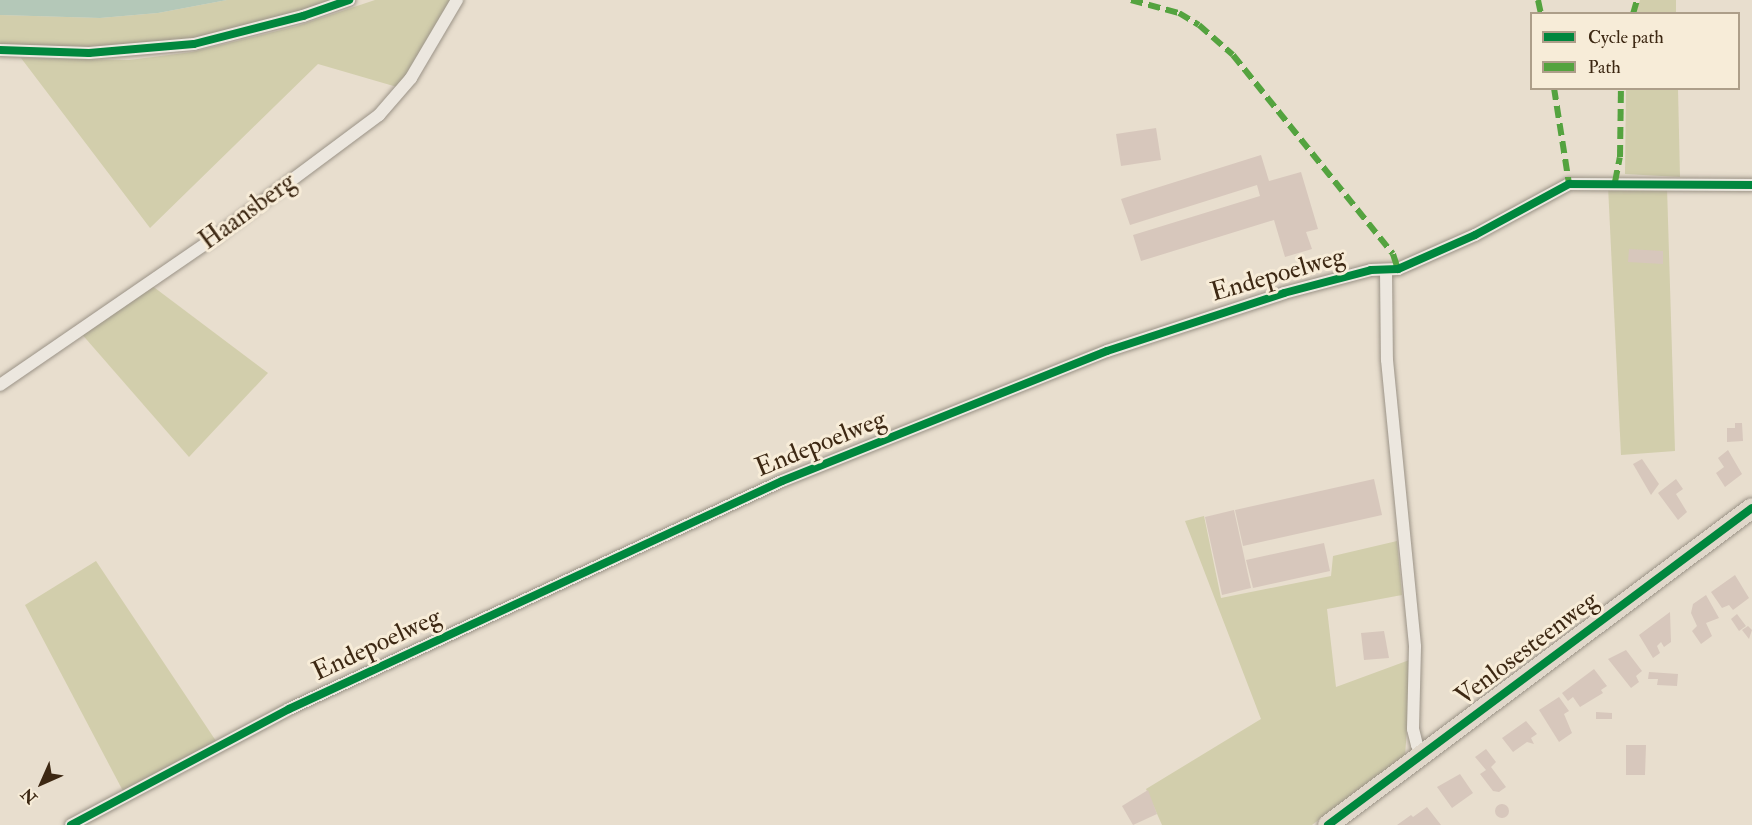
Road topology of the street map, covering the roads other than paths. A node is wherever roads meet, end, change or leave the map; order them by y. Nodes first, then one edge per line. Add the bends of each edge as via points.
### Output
1 (349, 0) edge
2 (457, 0) edge
3 (0, 50) edge
4 (1752, 185) edge
5 (1386, 271) junction
6 (0, 384) edge
7 (1752, 507) edge
8 (1424, 753) junction
9 (71, 825) edge
10 (1328, 825) edge

1 - 3 street via 194,44 89,53
2 - 6 street, Haansberg via 411,78 379,115 214,238
4 - 5 street, Endepoelweg via 1569,184 1475,235
5 - 8 street, Venlosesteenweg via 1387,360 1415,647 1413,729 1417,745
5 - 9 street, Endepoelweg via 1371,270 1203,318 1107,351 782,481 289,709
7 - 8 main road, Venlosesteenweg
8 - 10 main road, Venlosesteenweg

